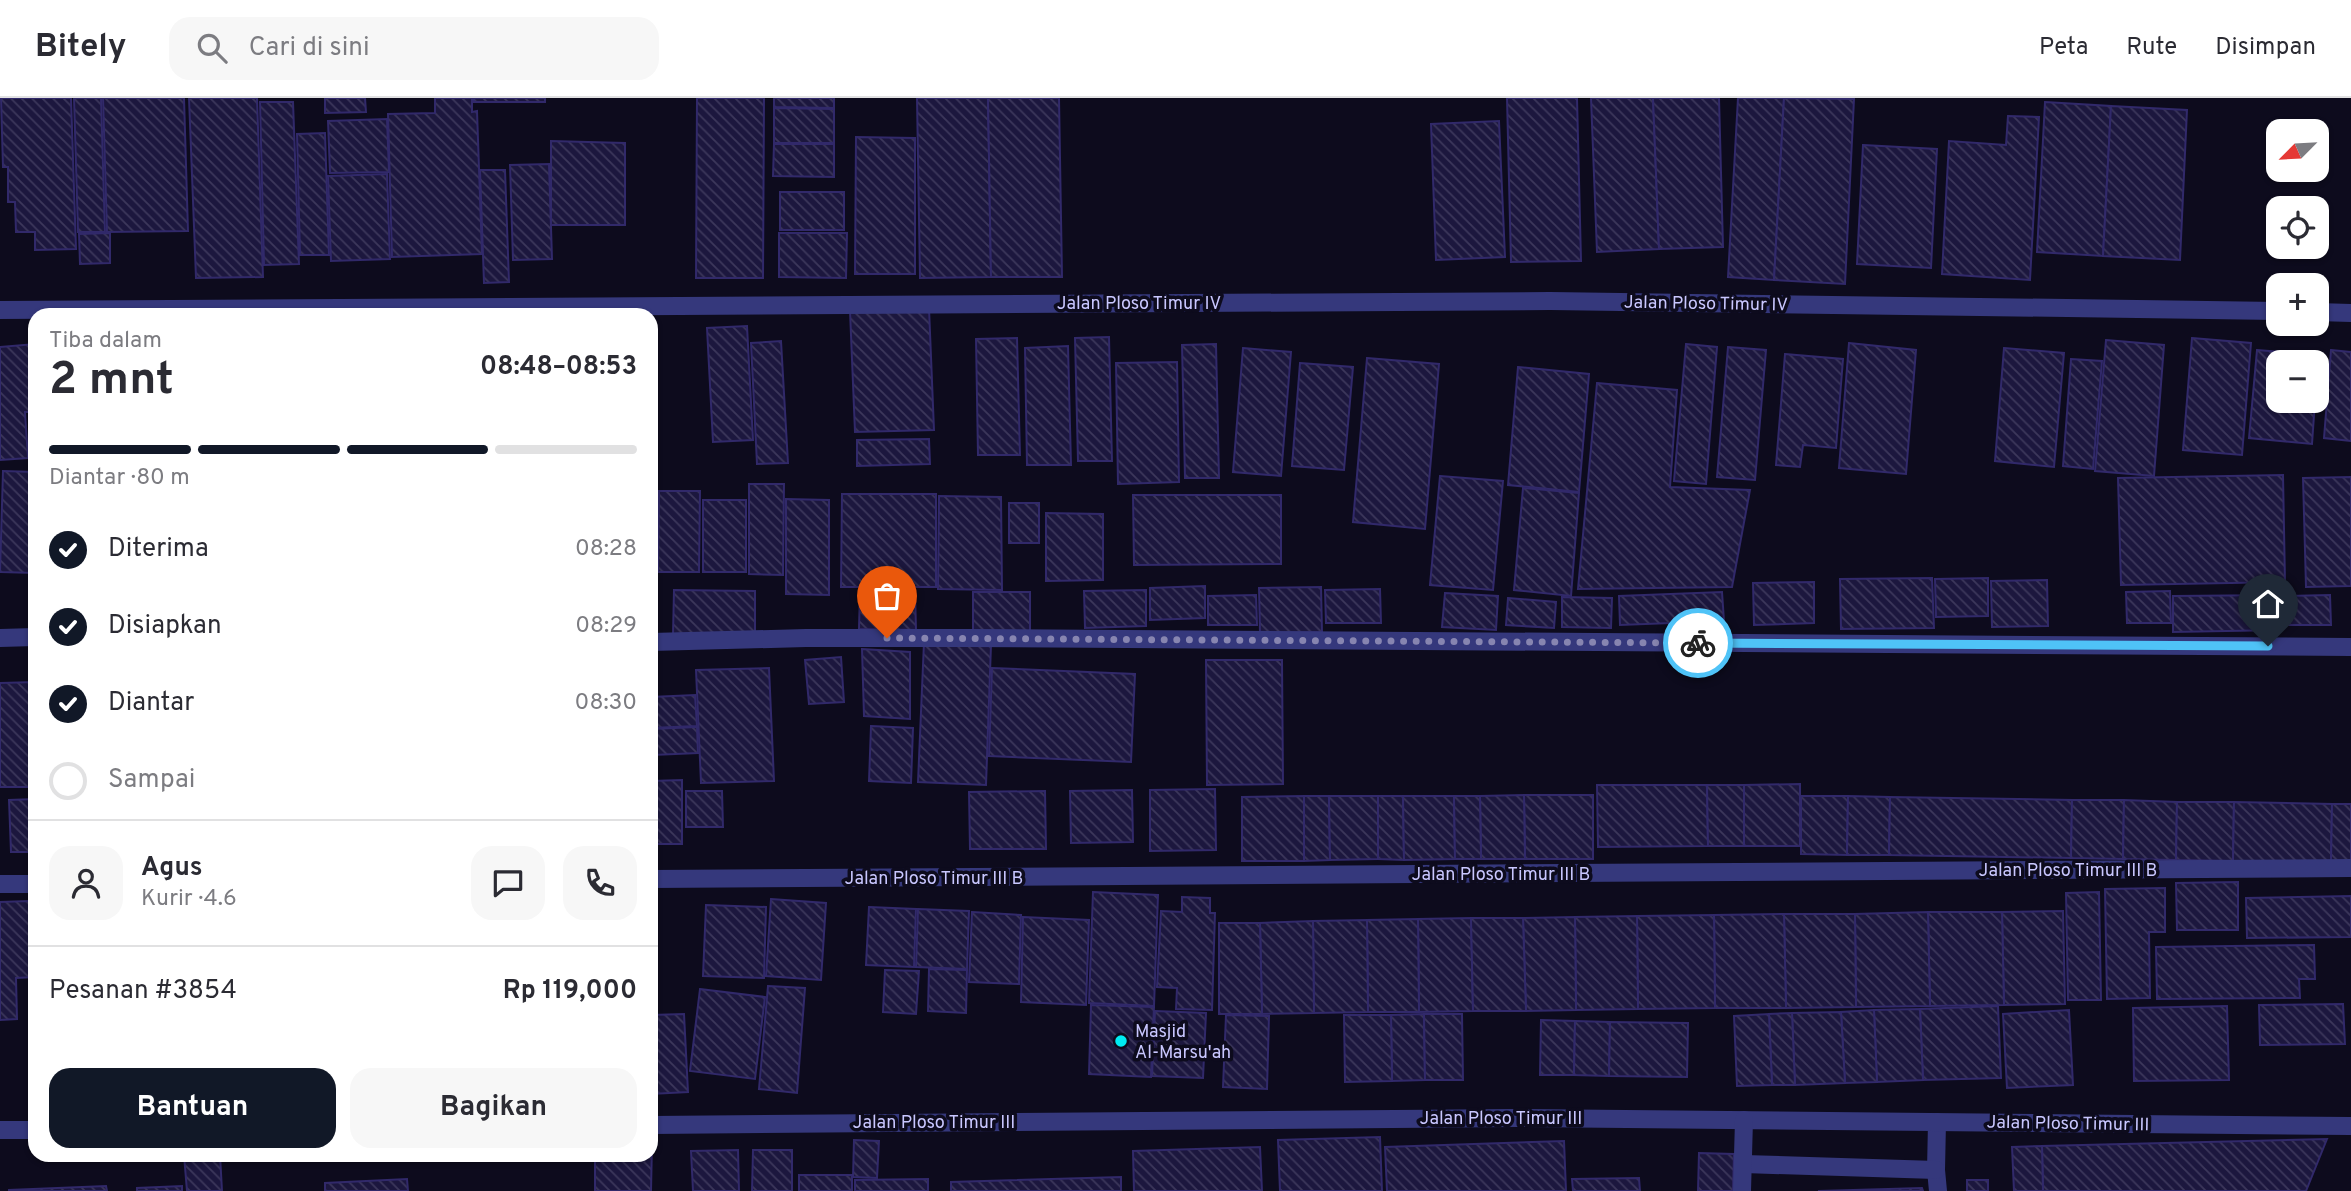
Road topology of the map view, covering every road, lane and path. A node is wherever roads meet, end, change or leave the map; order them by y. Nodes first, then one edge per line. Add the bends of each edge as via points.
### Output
1 (310, 308) edge
2 (0, 310) edge
3 (28, 310) edge
4 (2266, 312) edge
5 (2329, 312) edge
6 (2351, 313) edge
7 (28, 637) edge
8 (0, 638) edge
9 (658, 642) edge
10 (2351, 647) edge
11 (2351, 868) edge
12 (658, 880) edge
13 (0, 884) edge
14 (28, 884) edge
15 (1744, 1120) junction
16 (1937, 1122) junction
17 (658, 1125) edge
18 (2351, 1126) edge
19 (0, 1130) edge
20 (28, 1130) edge
21 (1744, 1164) junction
22 (1936, 1170) junction
23 (1742, 1191) edge
24 (1938, 1191) edge

1 - 4 street, Jalan Ploso Timur IV via 1550,300
2 - 3 street, Jalan Ploso Timur IV
5 - 6 street
7 - 8 street
9 - 10 street via 914,638
11 - 12 street, Jalan Ploso Timur III B
13 - 14 street
15 - 16 street, Jalan Ploso Timur III
15 - 17 street, Jalan Ploso Timur III
15 - 21 street
16 - 18 street, Jalan Ploso Timur III
16 - 22 street
19 - 20 street
21 - 22 street
21 - 23 street
22 - 24 street

